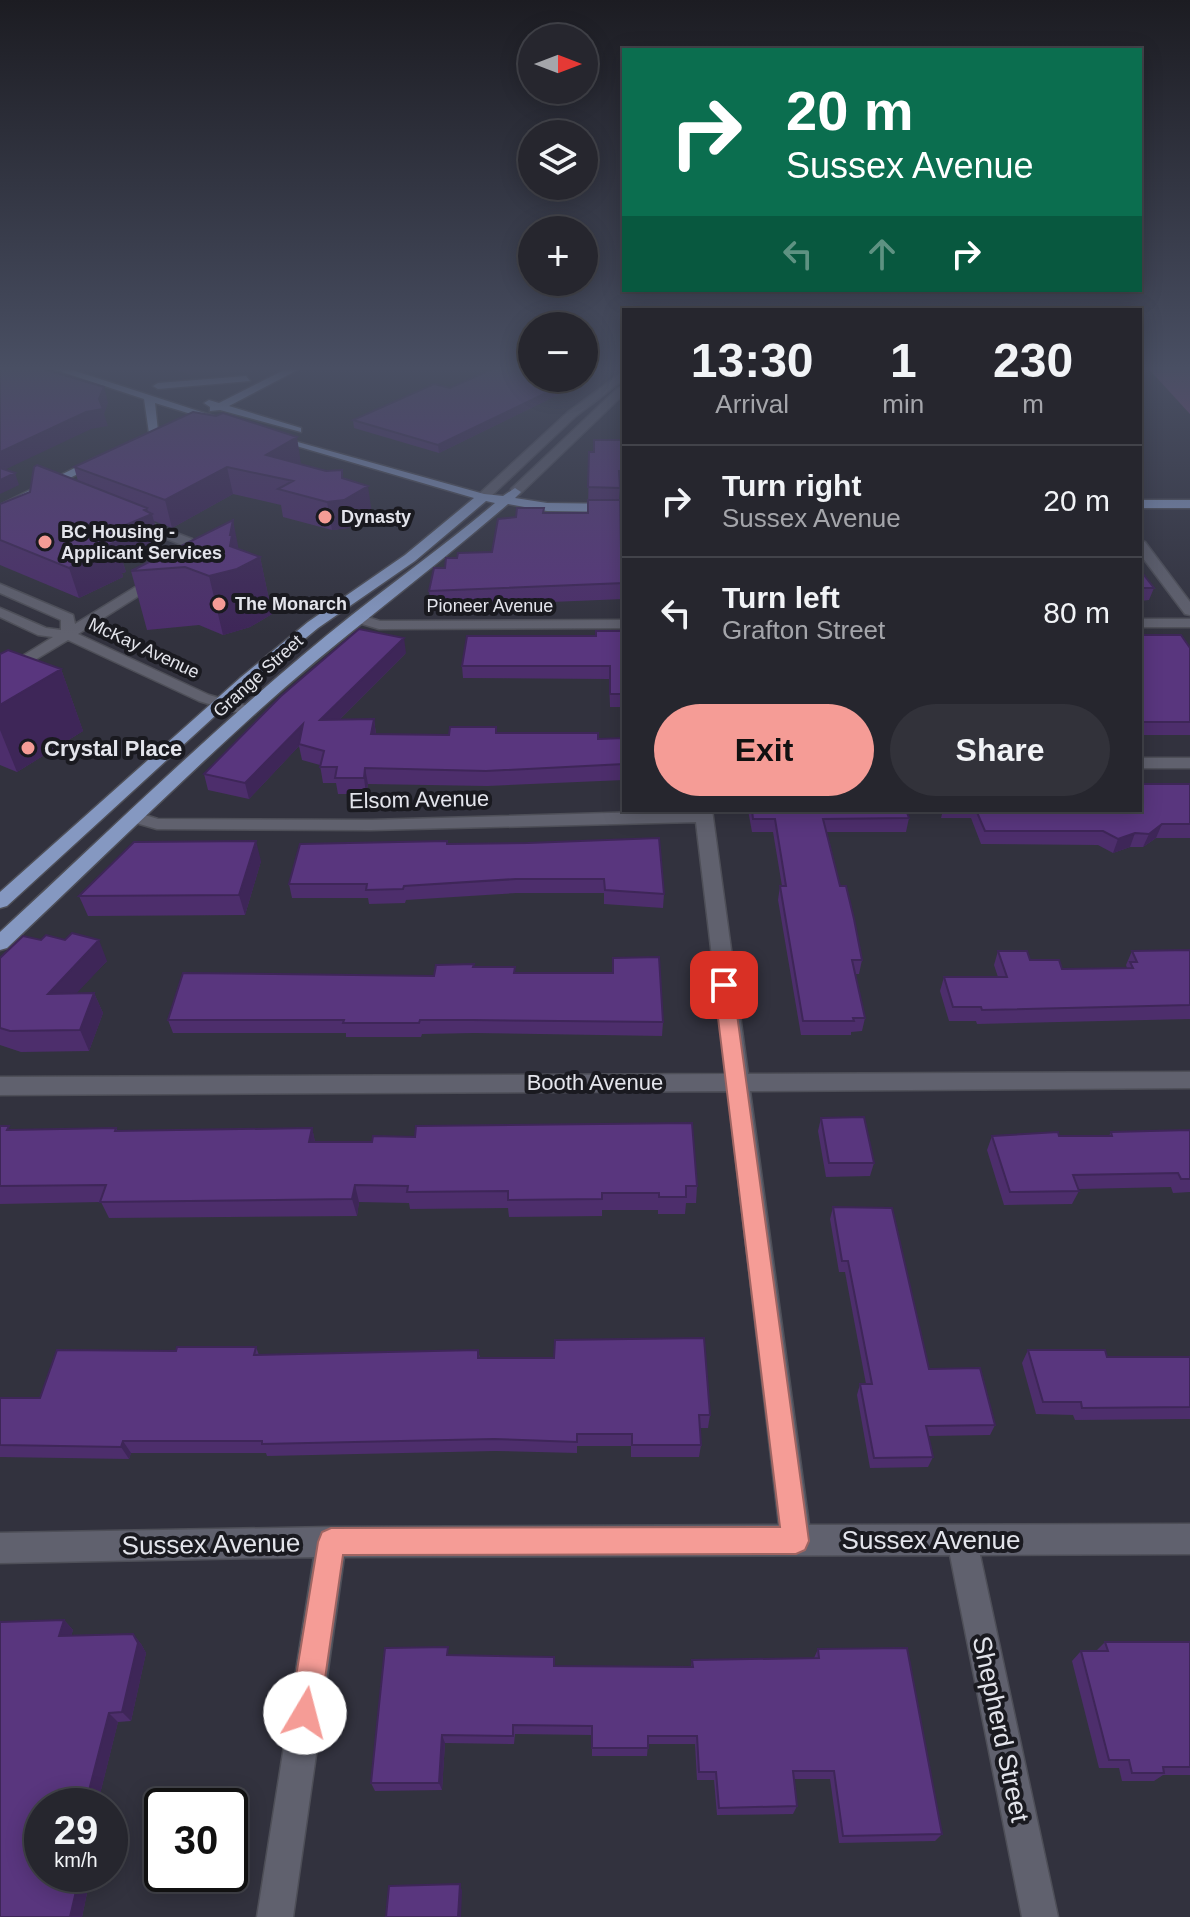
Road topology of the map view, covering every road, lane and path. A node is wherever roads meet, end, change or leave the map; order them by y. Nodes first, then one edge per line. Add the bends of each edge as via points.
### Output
1 (106, 455) edge
2 (340, 455) edge
3 (374, 455) edge
4 (527, 455) edge
5 (552, 455) edge
6 (429, 482) junction
7 (488, 492) junction
8 (509, 496) junction
9 (622, 498) edge
10 (1142, 504) edge
11 (1190, 504) edge
12 (622, 508) edge
13 (0, 510) edge
14 (113, 513) edge
15 (453, 523) junction
16 (187, 542) edge
17 (1142, 548) edge
18 (169, 573) dead end
19 (0, 588) edge
20 (1190, 611) edge
21 (0, 612) edge
22 (357, 618) junction
23 (1142, 623) edge
24 (1190, 623) edge
25 (622, 624) edge
26 (68, 635) junction
27 (0, 676) edge
28 (220, 703) junction
29 (249, 711) junction
30 (1142, 763) edge
31 (1190, 763) edge
32 (703, 813) edge
33 (135, 817) junction
34 (0, 902) edge
35 (0, 943) edge
36 (1190, 1080) edge
37 (736, 1082) junction
38 (0, 1086) edge
39 (1190, 1539) edge
40 (962, 1540) junction
41 (796, 1541) junction
42 (331, 1542) junction
43 (0, 1548) edge
44 (275, 1917) edge
45 (1040, 1917) edge

1 - 13 main road
2 - 6 main road
3 - 7 main road
4 - 7 street, Grange Street
5 - 8 street, Grange Street
6 - 7 main road
6 - 15 main road via 448,506
7 - 8 main road
7 - 15 main road, Grange Street
8 - 9 main road
8 - 12 main road via 547,507
8 - 22 main road, Grange Street
10 - 11 main road
14 - 16 street
15 - 28 main road, Grange Street via 313,625
17 - 20 street
18 - 26 street
19 - 26 street, McKay Avenue via 68,618
21 - 26 street, McKay Avenue via 43,632
22 - 25 street, Pioneer Avenue via 379,625
22 - 29 main road, Grange Street
23 - 24 street
26 - 27 street
26 - 28 street, McKay Avenue
28 - 29 street, McKay Avenue
28 - 34 main road, Grange Street
29 - 33 main road, Grange Street
30 - 31 street
32 - 33 street, Elsom Avenue via 371,825 157,824
32 - 37 street
33 - 35 main road, Grange Street
36 - 37 street, Booth Avenue
37 - 38 street, Booth Avenue
37 - 41 street
39 - 40 street, Sussex Avenue
40 - 41 street, Sussex Avenue
40 - 45 street, Shepherd Street
41 - 42 street, Sussex Avenue
42 - 43 street, Sussex Avenue
42 - 44 street

